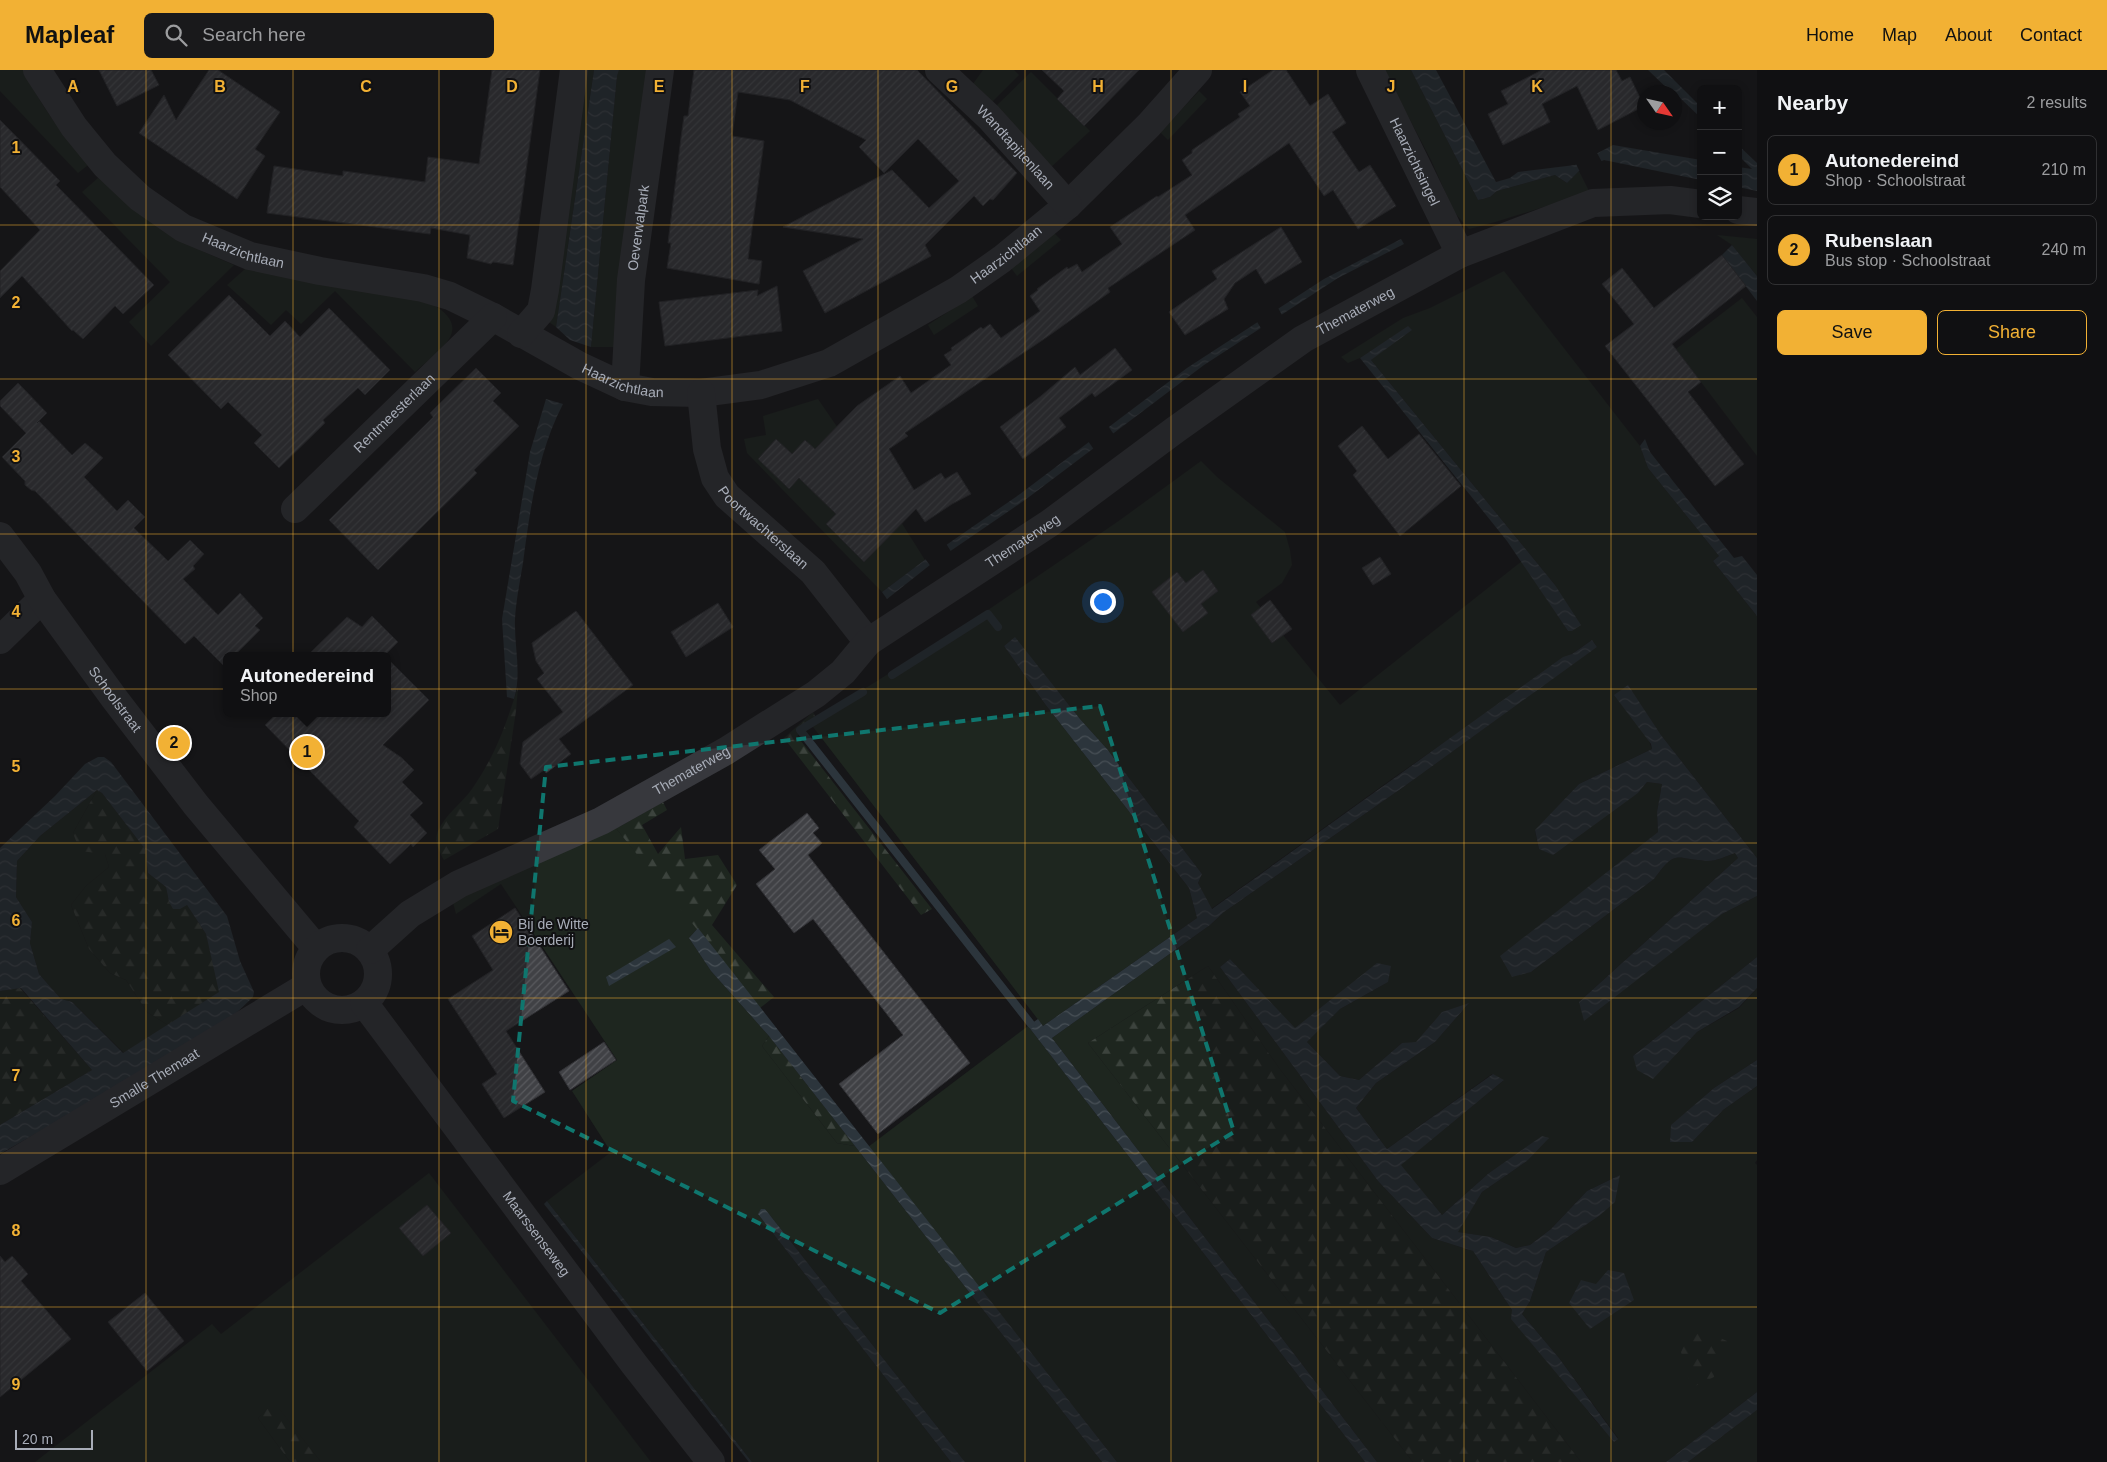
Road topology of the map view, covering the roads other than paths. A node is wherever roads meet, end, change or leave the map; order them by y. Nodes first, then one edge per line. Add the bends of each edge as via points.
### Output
1 (37, 70) edge
2 (574, 70) edge
3 (660, 70) edge
4 (939, 70) edge
5 (1198, 70) edge
6 (1370, 70) edge
7 (1697, 203) edge
8 (1068, 206) junction
9 (1742, 210) edge
10 (1757, 212) edge
11 (1460, 254) junction
12 (493, 317) junction
13 (521, 334) junction
14 (624, 387) junction
15 (701, 393) junction
16 (295, 509) dead end
17 (0, 536) edge
18 (42, 599) junction
19 (0, 640) edge
20 (868, 642) junction
21 (316, 948) junction
22 (370, 950) junction
23 (307, 986) junction
24 (364, 1004) junction
25 (0, 1171) edge
26 (711, 1462) edge

1 - 12 street, Haarzichtlaan via 74,127 105,165 140,198 184,228 250,256 423,288 450,296
2 - 13 street via 541,311
3 - 14 street, Oeverwalpark via 631,280
4 - 8 street, Wandtapijtenlaan via 989,117
5 - 8 street, Haarzichtlaan via 1149,125
6 - 11 street, Haarzichtsingel
7 - 11 street, Thematerweg via 1670,200 1593,203
8 - 15 street, Haarzichtlaan via 958,290 829,363 761,385
9 - 10 street
11 - 20 street, Thematerweg via 1303,340 1050,523
12 - 13 street, Haarzichtlaan
12 - 16 street, Rentmeesterlaan
13 - 14 street, Haarzichtlaan
14 - 15 street, Haarzichtlaan via 652,392
15 - 20 street, Poortwachterslaan via 707,449 714,478 727,496 812,572
17 - 18 street, Schoolstraat via 28,573
18 - 19 street
18 - 21 street, Schoolstraat via 196,805
20 - 22 street, Thematerweg via 843,672 816,694 726,751 601,821 459,884 410,914
21 - 22 street via 326,941 350,938
21 - 23 street via 309,959
22 - 24 street via 376,960 377,984
23 - 24 street via 317,1000 331,1009 348,1010
23 - 25 street, Smalle Themaat
24 - 26 street, Maarssenseweg

